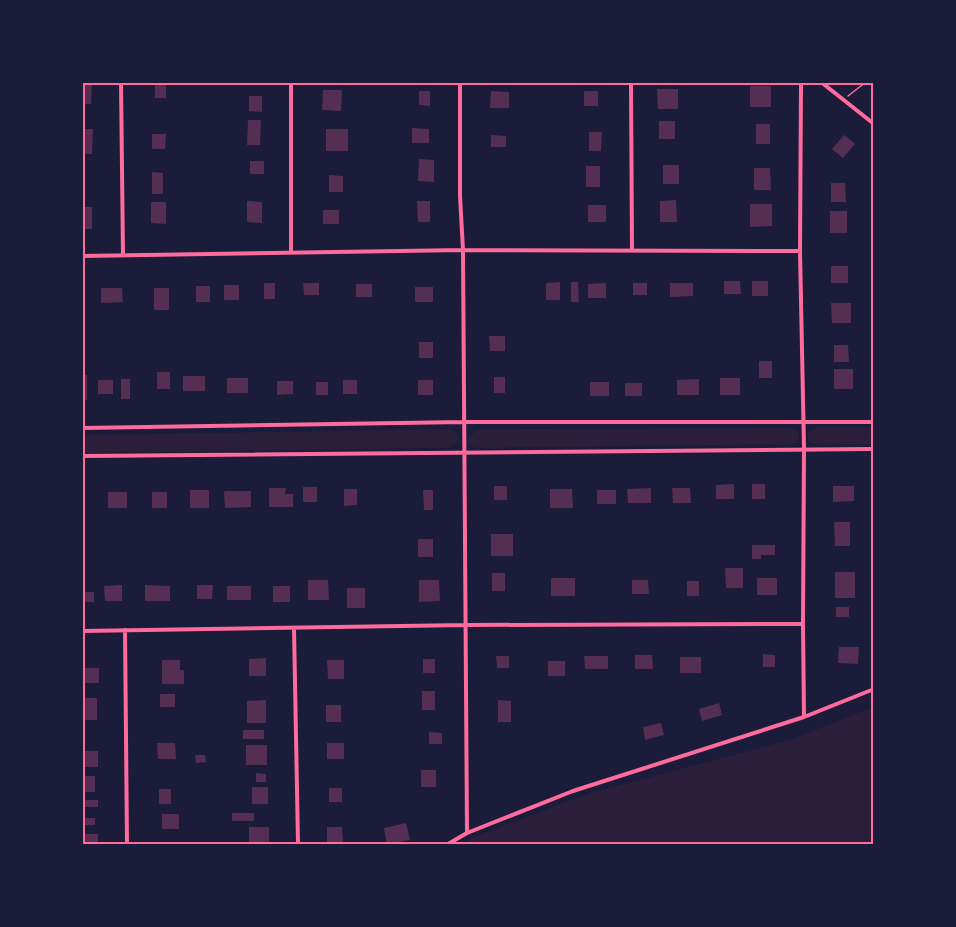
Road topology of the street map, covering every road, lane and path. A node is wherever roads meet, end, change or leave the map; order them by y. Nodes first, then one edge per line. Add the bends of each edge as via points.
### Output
1 (121, 82) edge
2 (291, 82) edge
3 (460, 82) edge
4 (631, 82) edge
5 (801, 82) edge
6 (821, 82) edge
7 (866, 82) edge
8 (841, 99) junction
9 (873, 124) edge
10 (463, 250) junction
11 (632, 250) junction
12 (800, 251) junction
13 (291, 252) junction
14 (123, 255) junction
15 (82, 256) edge
16 (463, 422) junction
17 (804, 422) junction
18 (873, 422) edge
19 (82, 428) edge
20 (804, 448) junction
21 (873, 449) edge
22 (463, 452) junction
23 (82, 456) edge
24 (803, 624) junction
25 (466, 626) junction
26 (294, 628) junction
27 (125, 630) junction
28 (82, 631) edge
29 (873, 689) edge
30 (804, 717) junction
31 (467, 833) junction
32 (127, 844) edge
33 (298, 844) edge
34 (448, 844) edge

1 - 14 street
2 - 13 street
3 - 10 street
4 - 11 street
5 - 12 street
6 - 8 street
7 - 8 path
8 - 9 street
10 - 11 street
10 - 13 street
10 - 16 street
11 - 12 street
12 - 17 street
13 - 14 street
14 - 15 street
16 - 17 street
16 - 19 street
16 - 22 street
17 - 18 street
17 - 20 street
20 - 21 street
20 - 22 street
20 - 24 street
22 - 23 street
22 - 25 street
24 - 25 street
24 - 30 street
25 - 26 street
25 - 31 street
26 - 27 street
26 - 33 street
27 - 28 street
27 - 32 street
29 - 30 street
30 - 31 street via 573,791
31 - 34 street

